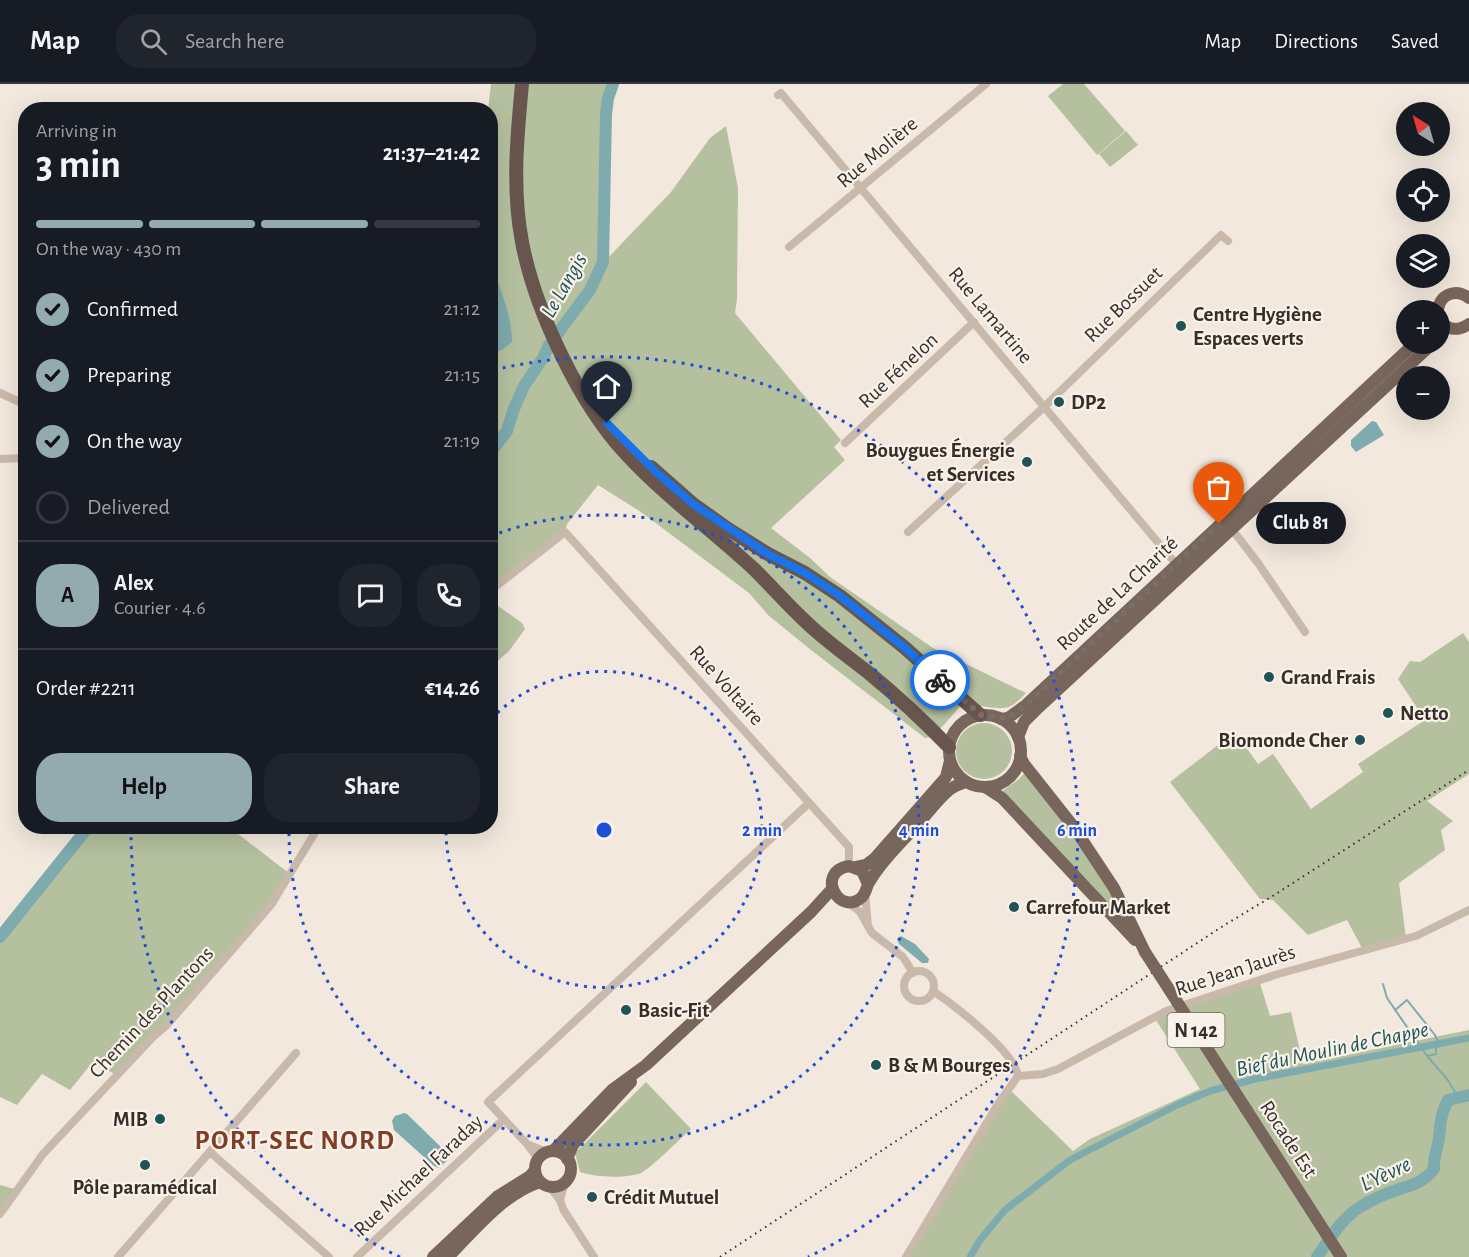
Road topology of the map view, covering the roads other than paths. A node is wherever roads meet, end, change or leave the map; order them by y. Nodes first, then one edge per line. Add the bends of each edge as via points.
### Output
1 (522, 84) edge
2 (986, 84) edge
3 (778, 95) dead end
4 (861, 189) junction
5 (1228, 241) dead end
6 (789, 247) dead end
7 (1468, 295) edge
8 (1443, 300) edge
9 (974, 322) junction
10 (1468, 326) edge
11 (1450, 329) edge
12 (1403, 354) edge
13 (1421, 354) edge
14 (0, 393) edge
15 (18, 401) edge
16 (1044, 407) junction
17 (592, 408) junction
18 (845, 443) dead end
19 (18, 458) edge
20 (0, 459) edge
21 (1231, 528) junction
22 (908, 532) dead end
23 (1176, 564) junction
24 (498, 585) edge
25 (1305, 632) dead end
26 (981, 715) junction
27 (1001, 719) junction
28 (1018, 737) junction
29 (949, 754) junction
30 (1020, 756) junction
31 (966, 782) junction
32 (985, 787) junction
33 (809, 803) junction
34 (314, 834) edge
35 (851, 867) junction
36 (866, 889) junction
37 (840, 896) junction
38 (1469, 910) edge
39 (868, 926) junction
40 (1145, 952) junction
41 (913, 973) junction
42 (933, 991) junction
43 (296, 1053) dead end
44 (645, 1065) junction
45 (1018, 1076) junction
46 (504, 1120) junction
47 (210, 1152) junction
48 (567, 1159) junction
49 (544, 1167) junction
50 (565, 1182) junction
51 (560, 1200) junction
52 (0, 1214) edge
53 (1340, 1255) edge
54 (118, 1257) edge
55 (329, 1257) edge
56 (357, 1257) edge
57 (433, 1257) edge
58 (448, 1257) edge
59 (594, 1257) edge
60 (906, 1257) edge

1 - 17 highway via 516,152 521,240 547,323
2 - 4 street, Rue Molière
3 - 4 street, Rue Lamartine via 781,93
4 - 6 street, Rue Molière
4 - 9 street, Rue Lamartine
5 - 16 street, Rue Bossuet via 1221,235
7 - 8 main road via 1458,292
9 - 16 street, Rue Lamartine
9 - 18 street, Rue Fénelon
10 - 11 main road
12 - 23 main road, Route de La Charité
13 - 21 main road, Route de La Charité
14 - 15 street
16 - 22 street
16 - 23 street, Rue Lamartine
17 - 26 highway via 693,504 840,596
17 - 29 highway via 625,454 658,486 816,631 901,701
19 - 20 street
21 - 25 street
21 - 28 main road, Route de La Charité via 1038,708 1024,722
23 - 27 main road, Route de La Charité via 1026,705
24 - 33 street, Rue Voltaire via 565,532
26 - 27 main road
26 - 29 main road via 959,725 952,735
27 - 28 main road via 1009,723
28 - 30 main road
29 - 31 main road via 956,773
29 - 35 main road via 946,777 941,783 866,865
30 - 32 main road via 1018,766 1005,781
30 - 40 main road, Rocade Est / N 142 via 1114,888
31 - 32 main road
31 - 36 main road via 948,791 880,866
32 - 40 main road, Rocade Est / N 142 via 1002,798
33 - 35 street, Rue Voltaire via 849,847
33 - 46 street via 488,1102
34 - 52 street, Chemin des Plantons via 271,905 166,1026 43,1154
35 - 36 main road via 865,874
35 - 37 main road via 839,869 834,876
36 - 37 main road via 857,900
36 - 39 street
37 - 39 street via 856,908
37 - 44 main road via 811,912
38 - 45 street, Rue Jean Jaurès via 1416,936 1278,974 1166,1011 1058,1069
39 - 41 street via 903,957
40 - 53 main road, Rocade Est / N 142, bridge
41 - 42 street via 927,974 933,981
41 - 42 street via 904,984 909,998 923,1001
42 - 45 street via 992,1040
43 - 47 street
44 - 48 main road via 573,1145
44 - 49 main road via 613,1089
45 - 60 street
46 - 49 street via 534,1149
46 - 56 street, Rue Michael Faraday
47 - 54 street
47 - 55 street
48 - 49 main road via 561,1154
48 - 50 main road via 570,1171
49 - 50 main road via 557,1186
49 - 51 street
49 - 57 main road via 498,1196
49 - 58 main road
50 - 51 street
51 - 59 street

